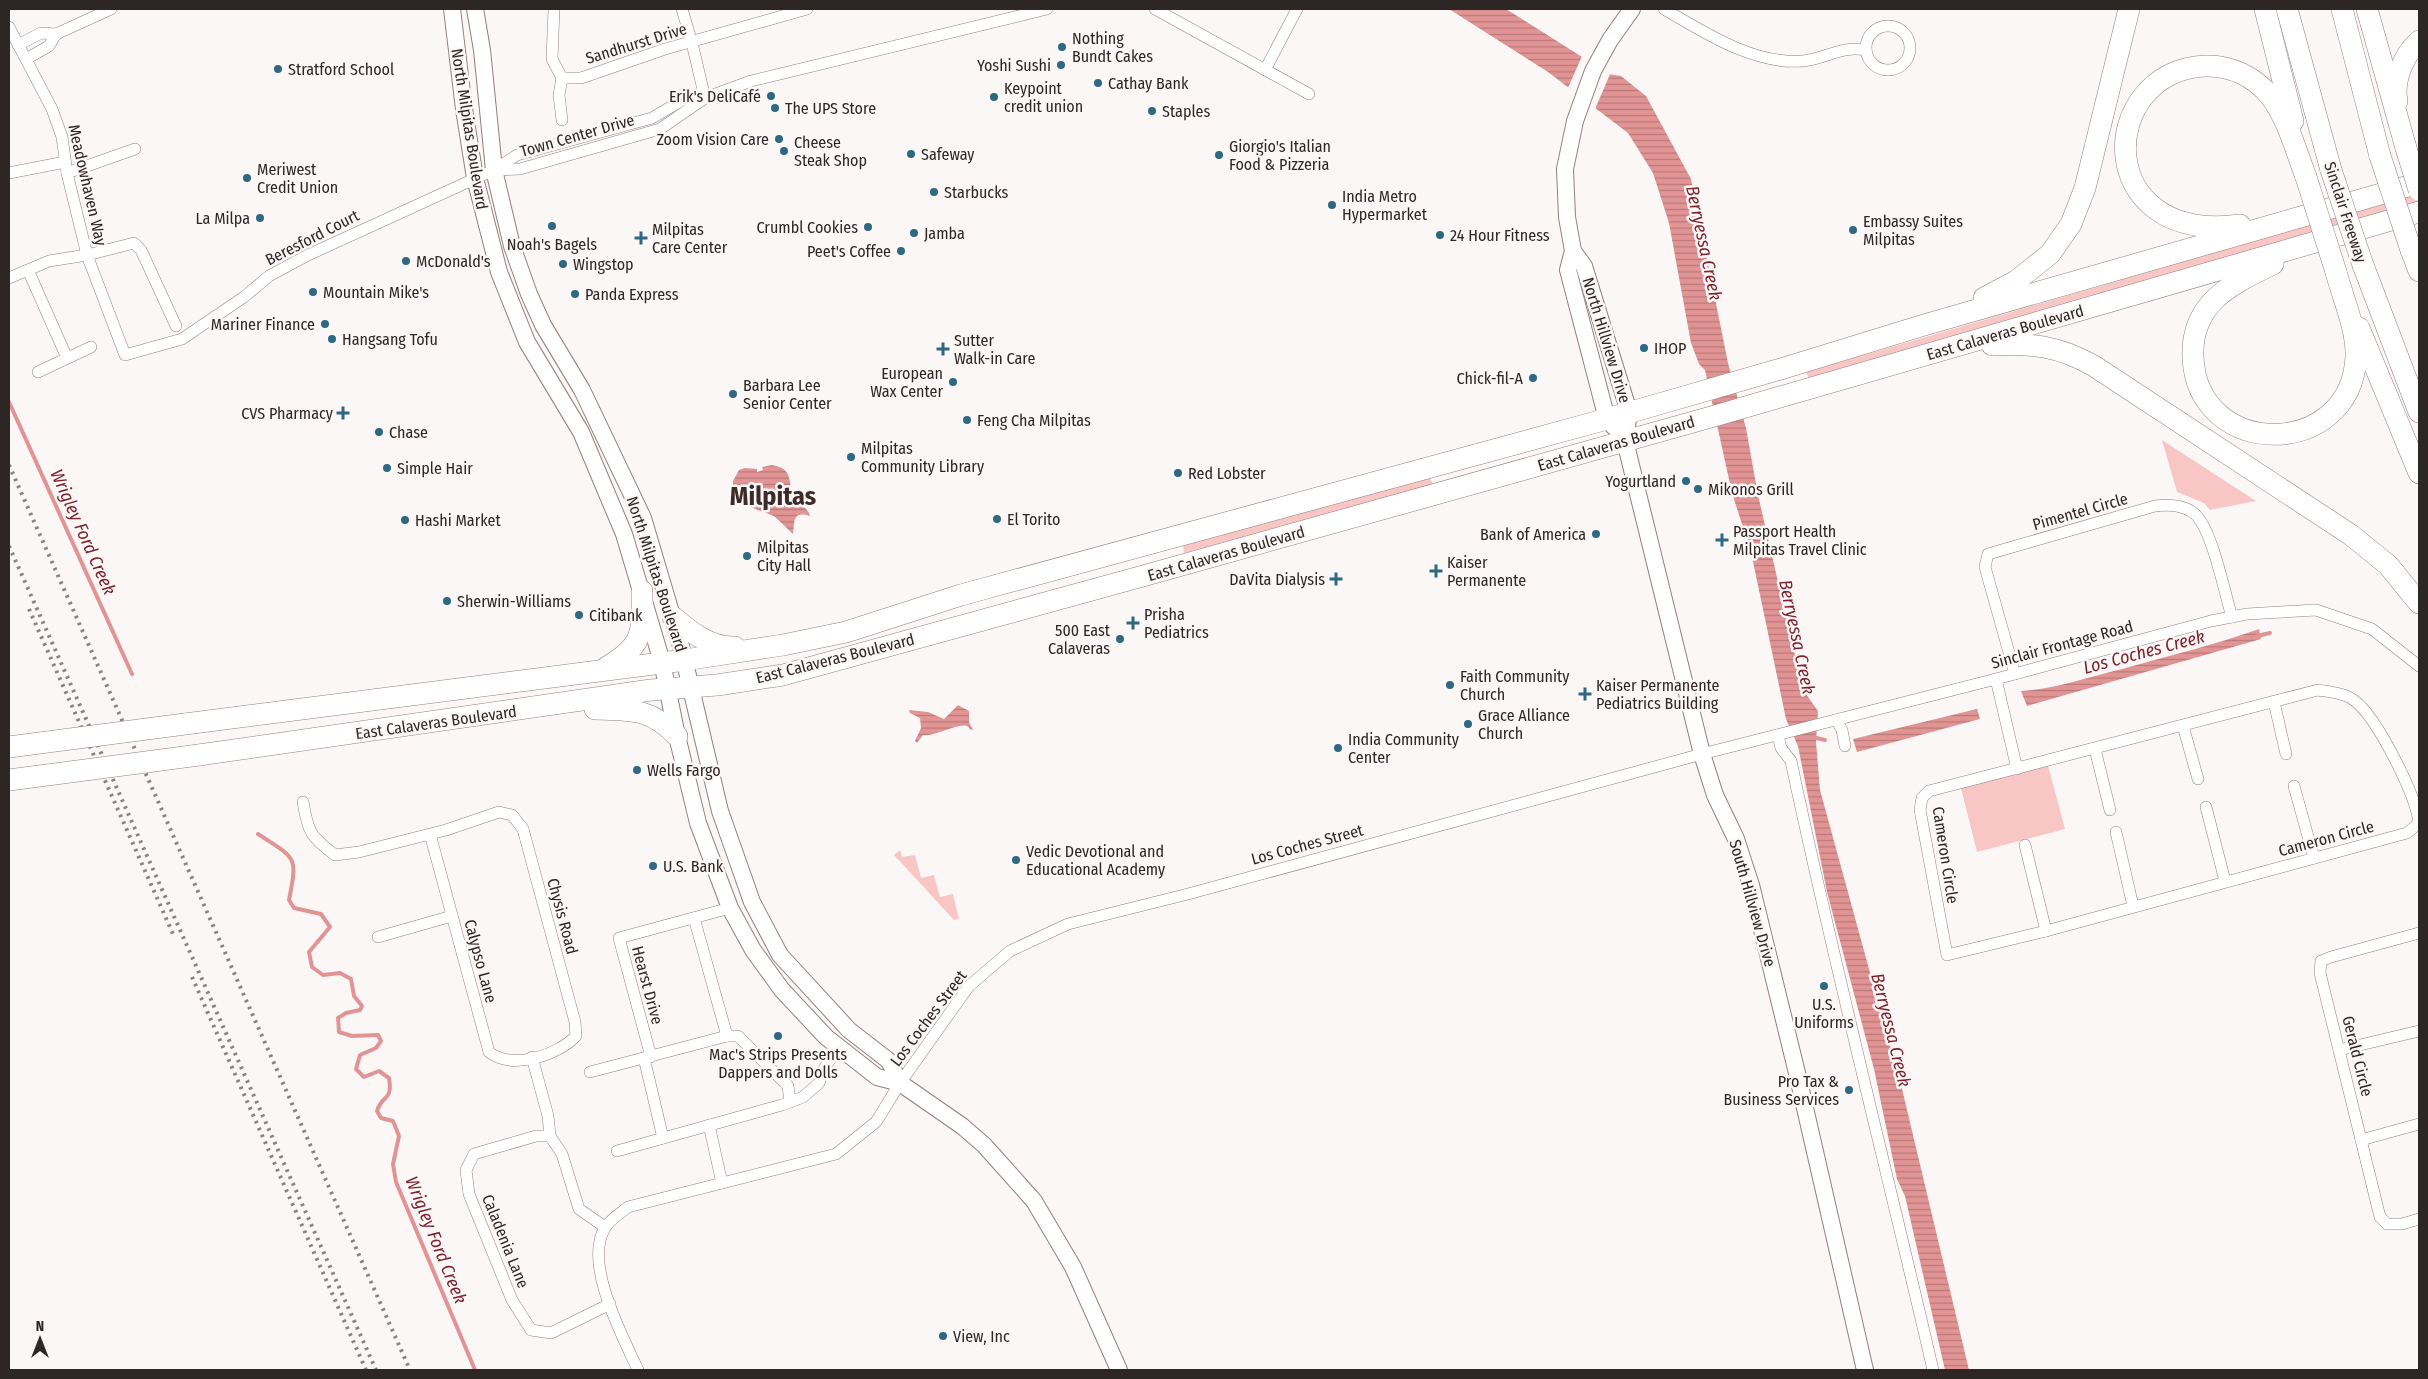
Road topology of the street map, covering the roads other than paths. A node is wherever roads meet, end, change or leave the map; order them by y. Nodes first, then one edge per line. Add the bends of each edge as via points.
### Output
1 (111, 9) edge
2 (452, 9) edge
3 (475, 9) edge
4 (554, 9) edge
5 (682, 9) edge
6 (807, 9) edge
7 (1047, 9) edge
8 (1154, 9) edge
9 (1297, 9) edge
10 (1632, 9) edge
11 (1664, 9) edge
12 (2129, 9) edge
13 (2265, 9) edge
14 (2287, 9) edge
15 (2301, 9) edge
16 (2342, 9) edge
17 (2367, 9) edge
18 (1012, 13) edge
19 (9, 28) edge
20 (56, 34) junction
21 (2419, 41) edge
22 (692, 43) junction
23 (18, 44) junction
24 (1866, 50) dead end
25 (26, 59) junction
26 (1264, 70) junction
27 (562, 78) junction
28 (1309, 94) dead end
29 (705, 98) junction
30 (562, 120) dead end
31 (2406, 148) junction
32 (135, 149) dead end
33 (66, 167) junction
34 (2338, 168) junction
35 (494, 170) junction
36 (9, 173) edge
37 (2306, 177) junction
38 (475, 178) junction
39 (2419, 183) edge
40 (2419, 190) edge
41 (2419, 212) edge
42 (2310, 215) junction
43 (2318, 241) junction
44 (1573, 251) junction
45 (87, 255) junction
46 (2369, 263) junction
47 (28, 270) junction
48 (2419, 271) edge
49 (2336, 272) junction
50 (9, 278) edge
51 (1924, 325) junction
52 (176, 326) dead end
53 (91, 347) dead end
54 (1954, 347) junction
55 (125, 354) joint
56 (67, 358) junction
57 (38, 372) dead end
58 (2419, 377) edge
59 (1629, 412) junction
60 (2419, 412) edge
61 (1608, 419) junction
62 (1625, 441) junction
63 (2419, 473) edge
64 (642, 592) junction
65 (2419, 603) edge
66 (673, 616) junction
67 (2232, 617) junction
68 (783, 645) junction
69 (685, 660) junction
70 (662, 662) junction
71 (2419, 666) edge
72 (603, 670) junction
73 (2015, 674) junction
74 (1996, 679) junction
75 (691, 687) junction
76 (667, 689) junction
77 (2274, 702) junction
78 (542, 706) junction
79 (1834, 720) junction
80 (2183, 726) junction
81 (1779, 734) junction
82 (677, 736) junction
83 (1845, 746) dead end
84 (9, 747) edge
85 (2095, 749) junction
86 (1702, 754) junction
87 (2286, 754) dead end
88 (2018, 770) junction
89 (2198, 779) dead end
90 (9, 780) edge
91 (2294, 786) dead end
92 (302, 802) dead end
93 (2206, 807) dead end
94 (2110, 810) dead end
95 (2419, 823) edge
96 (2116, 832) dead end
97 (430, 834) junction
98 (2025, 845) dead end
99 (2314, 858) junction
100 (2225, 881) junction
101 (2133, 906) junction
102 (730, 908) junction
103 (452, 916) junction
104 (694, 918) junction
105 (2046, 931) junction
106 (2419, 933) edge
107 (378, 936) dead end
108 (2419, 1031) edge
109 (727, 1036) junction
110 (838, 1047) junction
111 (2340, 1050) junction
112 (532, 1057) junction
113 (648, 1058) junction
114 (590, 1072) dead end
115 (900, 1083) junction
116 (790, 1102) junction
117 (2419, 1124) edge
118 (709, 1125) junction
119 (550, 1136) junction
120 (663, 1138) junction
121 (2361, 1140) junction
122 (617, 1151) dead end
123 (722, 1182) junction
124 (2419, 1219) edge
125 (604, 1227) junction
126 (610, 1304) junction
127 (638, 1370) edge
128 (1118, 1370) edge
129 (1865, 1370) edge
130 (1933, 1370) edge

1 - 20 street
2 - 38 main road, North Milpitas Boulevard
3 - 35 main road, North Milpitas Boulevard
4 - 27 street via 552,59
5 - 22 street
6 - 22 street, Sandhurst Drive
7 - 18 street, Town Center Drive
8 - 26 street
9 - 26 street
10 - 44 main road, North Hillview Drive via 1604,50 1577,115 1565,169 1567,217
11 - 24 street via 1718,39 1775,59 1803,61 1847,48
12 - 51 highway via 2085,188 2062,239 2050,254 1999,292
13 - 37 highway
14 - 34 highway, Sinclair Freeway
15 - 34 highway via 2326,104
16 - 48 highway, bridge via 2380,156
17 - 31 highway
18 - 29 street, Town Center Drive via 751,81
19 - 23 street, Meadowhaven Way
20 - 23 street via 41,33
20 - 25 street via 49,46
21 - 31 highway via 2405,58 2397,84
22 - 27 street, Sandhurst Drive via 581,78
22 - 29 street
23 - 25 street, Meadowhaven Way
25 - 33 street, Meadowhaven Way via 52,109 62,137
26 - 28 street
27 - 30 street via 559,95
29 - 35 street, Town Center Drive via 660,128 520,169
31 - 40 highway, bridge
32 - 33 street
33 - 36 street
33 - 45 street, Meadowhaven Way
34 - 46 highway, Sinclair Freeway, bridge
35 - 38 street, Beresford Court
35 - 66 main road, North Milpitas Boulevard via 512,246 529,294 543,325 586,398 643,518
37 - 42 highway via 2284,120 2271,98 2253,80 2226,68 2191,68 2171,75 2158,83 2138,104 2128,128 2127,165 2136,188 2152,208 2176,221 2223,227
37 - 49 highway, bridge
38 - 55 street, Beresford Court via 269,276 182,339
38 - 64 main road, North Milpitas Boulevard via 499,272 524,334 581,432 624,534
39 - 42 highway, East Calaveras Boulevard
41 - 43 highway, East Calaveras Boulevard
42 - 51 highway, East Calaveras Boulevard
43 - 49 highway via 2223,292 2198,323 2192,350 2196,379 2210,404 2234,425 2259,434 2291,434 2319,422 2342,400 2354,373 2356,344
43 - 54 highway, East Calaveras Boulevard
44 - 59 main road, North Hillview Drive via 1584,266
44 - 61 main road, North Hillview Drive via 1568,270
45 - 47 street via 49,261
45 - 52 street via 134,243 141,250
45 - 55 street, Meadowhaven Way
46 - 58 highway
46 - 60 highway, Sinclair Freeway
47 - 50 street
47 - 56 street
49 - 63 highway
51 - 59 highway, East Calaveras Boulevard
53 - 56 street
54 - 62 highway, East Calaveras Boulevard
54 - 65 highway via 2028,344 2078,356 2351,535 2388,565
56 - 57 street
59 - 61 highway, East Calaveras Boulevard
59 - 62 main road, North Hillview Drive
61 - 62 main road, North Hillview Drive
61 - 68 highway, East Calaveras Boulevard via 961,594 846,632
62 - 75 highway, East Calaveras Boulevard via 783,674
62 - 86 main road, South Hillview Drive
64 - 70 main road, North Milpitas Boulevard
64 - 72 highway via 641,630 635,647
66 - 68 highway via 706,641 727,647
66 - 69 main road, North Milpitas Boulevard
67 - 71 street, Sinclair Frontage Road via 2316,610 2372,629
67 - 73 street, Sinclair Frontage Road
67 - 73 street, Pimentel Circle via 2206,528 2194,514 2179,506 2155,506 1988,554 1985,567
68 - 69 highway, East Calaveras Boulevard
69 - 70 highway, East Calaveras Boulevard
69 - 75 main road, North Milpitas Boulevard
70 - 72 highway, East Calaveras Boulevard
70 - 76 main road, North Milpitas Boulevard
72 - 84 highway, East Calaveras Boulevard, bridge
73 - 74 street, Sinclair Frontage Road
74 - 79 street, Sinclair Frontage Road
74 - 88 street
75 - 76 highway, East Calaveras Boulevard
75 - 115 main road, North Milpitas Boulevard via 720,811 758,913 780,955 849,1030 889,1061
76 - 78 highway, East Calaveras Boulevard
76 - 82 main road, North Milpitas Boulevard
77 - 80 street, Cameron Circle
77 - 87 street
77 - 95 street, Cameron Circle via 2318,690 2353,699 2370,715 2416,804
78 - 82 highway via 643,712 665,724
78 - 90 highway, East Calaveras Boulevard, bridge
79 - 81 street, Sinclair Frontage Road
79 - 83 street via 1842,730
80 - 85 street, Cameron Circle
80 - 89 street
81 - 86 street, Sinclair Frontage Road
81 - 130 street via 1781,748 1791,761 1842,994
82 - 102 main road, North Milpitas Boulevard via 698,823
85 - 88 street, Cameron Circle
85 - 94 street
86 - 115 street, Los Coches Street via 1068,924 1010,951 969,986
86 - 129 main road, South Hillview Drive via 1751,885
88 - 105 street, Cameron Circle via 1929,791 1922,798 1920,810 1947,955
91 - 99 street
92 - 97 street, Chysis Road via 307,828 321,845 335,855
93 - 100 street
95 - 99 street, Cameron Circle via 2407,833
96 - 101 street
97 - 103 street, Calypso Lane
97 - 112 street, Chysis Road via 499,812 512,815 522,829 575,1022 576,1036 556,1051
98 - 105 street
99 - 100 street, Cameron Circle
100 - 101 street, Cameron Circle
101 - 105 street, Cameron Circle
102 - 104 street, Hearst Drive
102 - 110 main road, North Milpitas Boulevard via 753,950 782,990
103 - 107 street
103 - 112 street, Calypso Lane via 489,1052 507,1061
104 - 109 street
104 - 113 street, Hearst Drive via 619,938
106 - 111 street, Gerald Circle via 2321,961 2320,972
108 - 111 street
109 - 113 street
109 - 116 street via 738,1036 788,1086
110 - 115 main road, North Milpitas Boulevard via 877,1077
110 - 116 street via 819,1083 803,1097
111 - 121 street, Gerald Circle
112 - 119 street
113 - 114 street
113 - 120 street
115 - 123 street, Los Coches Street via 876,1122 836,1154
115 - 128 main road via 978,1140 1034,1201 1073,1268
116 - 118 street
117 - 121 street
118 - 120 street
118 - 123 street
119 - 125 street via 562,1154 579,1210
119 - 126 street, Caladenia Lane via 536,1136 474,1154 466,1170 469,1194 512,1300 531,1330 551,1333
120 - 122 street
121 - 124 street, Gerald Circle via 2380,1217 2387,1224
123 - 125 street, Los Coches Street via 628,1207
125 - 126 street via 598,1251 602,1283
126 - 127 street

